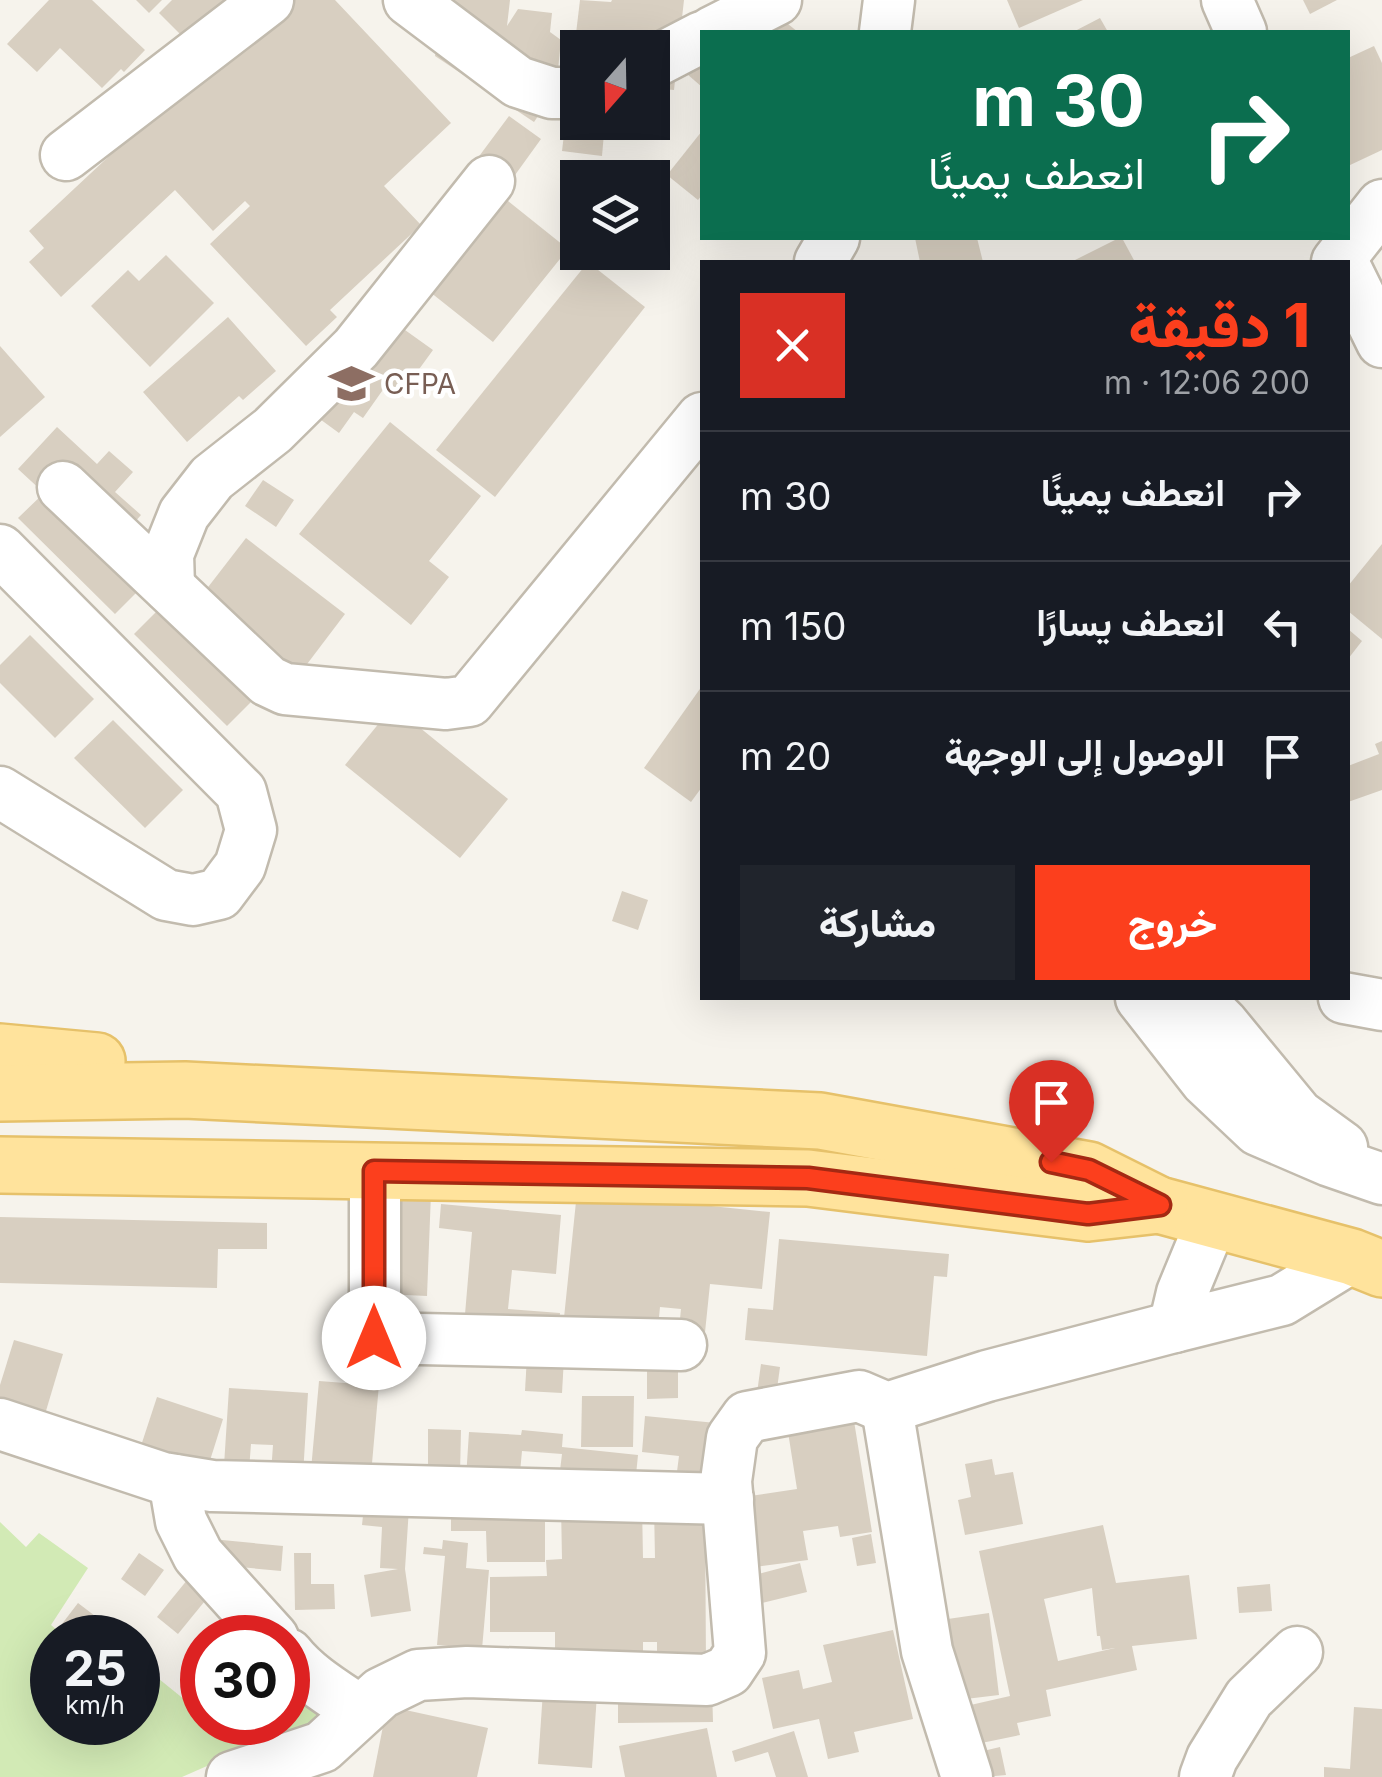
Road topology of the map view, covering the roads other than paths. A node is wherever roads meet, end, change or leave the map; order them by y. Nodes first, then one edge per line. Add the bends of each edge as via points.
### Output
1 (268, 0) edge
2 (410, 0) edge
3 (776, 0) edge
4 (889, 0) edge
5 (1227, 0) edge
6 (716, 30) edge
7 (885, 30) edge
8 (1240, 30) edge
9 (700, 38) edge
10 (670, 53) edge
11 (560, 94) edge
12 (66, 154) dead end
13 (489, 181) dead end
14 (1382, 205) edge
15 (1340, 259) edge
16 (1350, 279) edge
17 (1382, 342) edge
18 (700, 420) edge
19 (63, 487) dead end
20 (0, 550) edge
21 (169, 587) junction
22 (0, 792) edge
23 (1350, 999) edge
24 (1143, 1000) edge
25 (1199, 1000) edge
26 (1382, 1004) edge
27 (0, 1052) edge
28 (185, 1090) junction
29 (0, 1093) edge
30 (0, 1165) edge
31 (374, 1171) junction
32 (1382, 1178) edge
33 (1160, 1205) junction
34 (1213, 1218) junction
35 (1367, 1263) edge
36 (1174, 1327) junction
37 (681, 1345) dead end
38 (887, 1408) junction
39 (0, 1424) edge
40 (174, 1480) junction
41 (728, 1498) junction
42 (253, 1615) edge
43 (1297, 1652) dead end
44 (310, 1675) edge
45 (360, 1712) junction
46 (232, 1777) edge
47 (967, 1777) edge
48 (1205, 1777) edge

1 - 12 street
2 - 11 street via 518,82
3 - 6 street
4 - 7 street
5 - 8 street
9 - 10 street
13 - 21 street via 356,348 273,430 212,478 184,514 168,554
14 - 15 street
16 - 17 street
18 - 21 street via 469,701 286,689 268,681
19 - 21 street
20 - 22 street via 241,792 251,830 240,866 219,894 193,900 166,895
23 - 26 street
24 - 32 street via 1206,1081 1258,1130
25 - 32 street via 1298,1114
27 - 28 main road via 110,1062
28 - 29 main road
28 - 33 main road via 820,1121 1089,1170
30 - 31 main road
31 - 33 main road via 808,1178 1088,1214
31 - 37 street via 374,1338
33 - 34 main road
34 - 35 main road
34 - 36 street
35 - 36 street via 1282,1300
36 - 38 street
38 - 41 street via 859,1396 747,1417 732,1438
38 - 47 street via 927,1651
39 - 40 street
40 - 41 street
40 - 42 street via 181,1521 198,1555
41 - 45 street via 740,1653 728,1671 707,1680 418,1675 381,1692
43 - 48 street via 1249,1698
44 - 45 street
45 - 46 street via 322,1747

